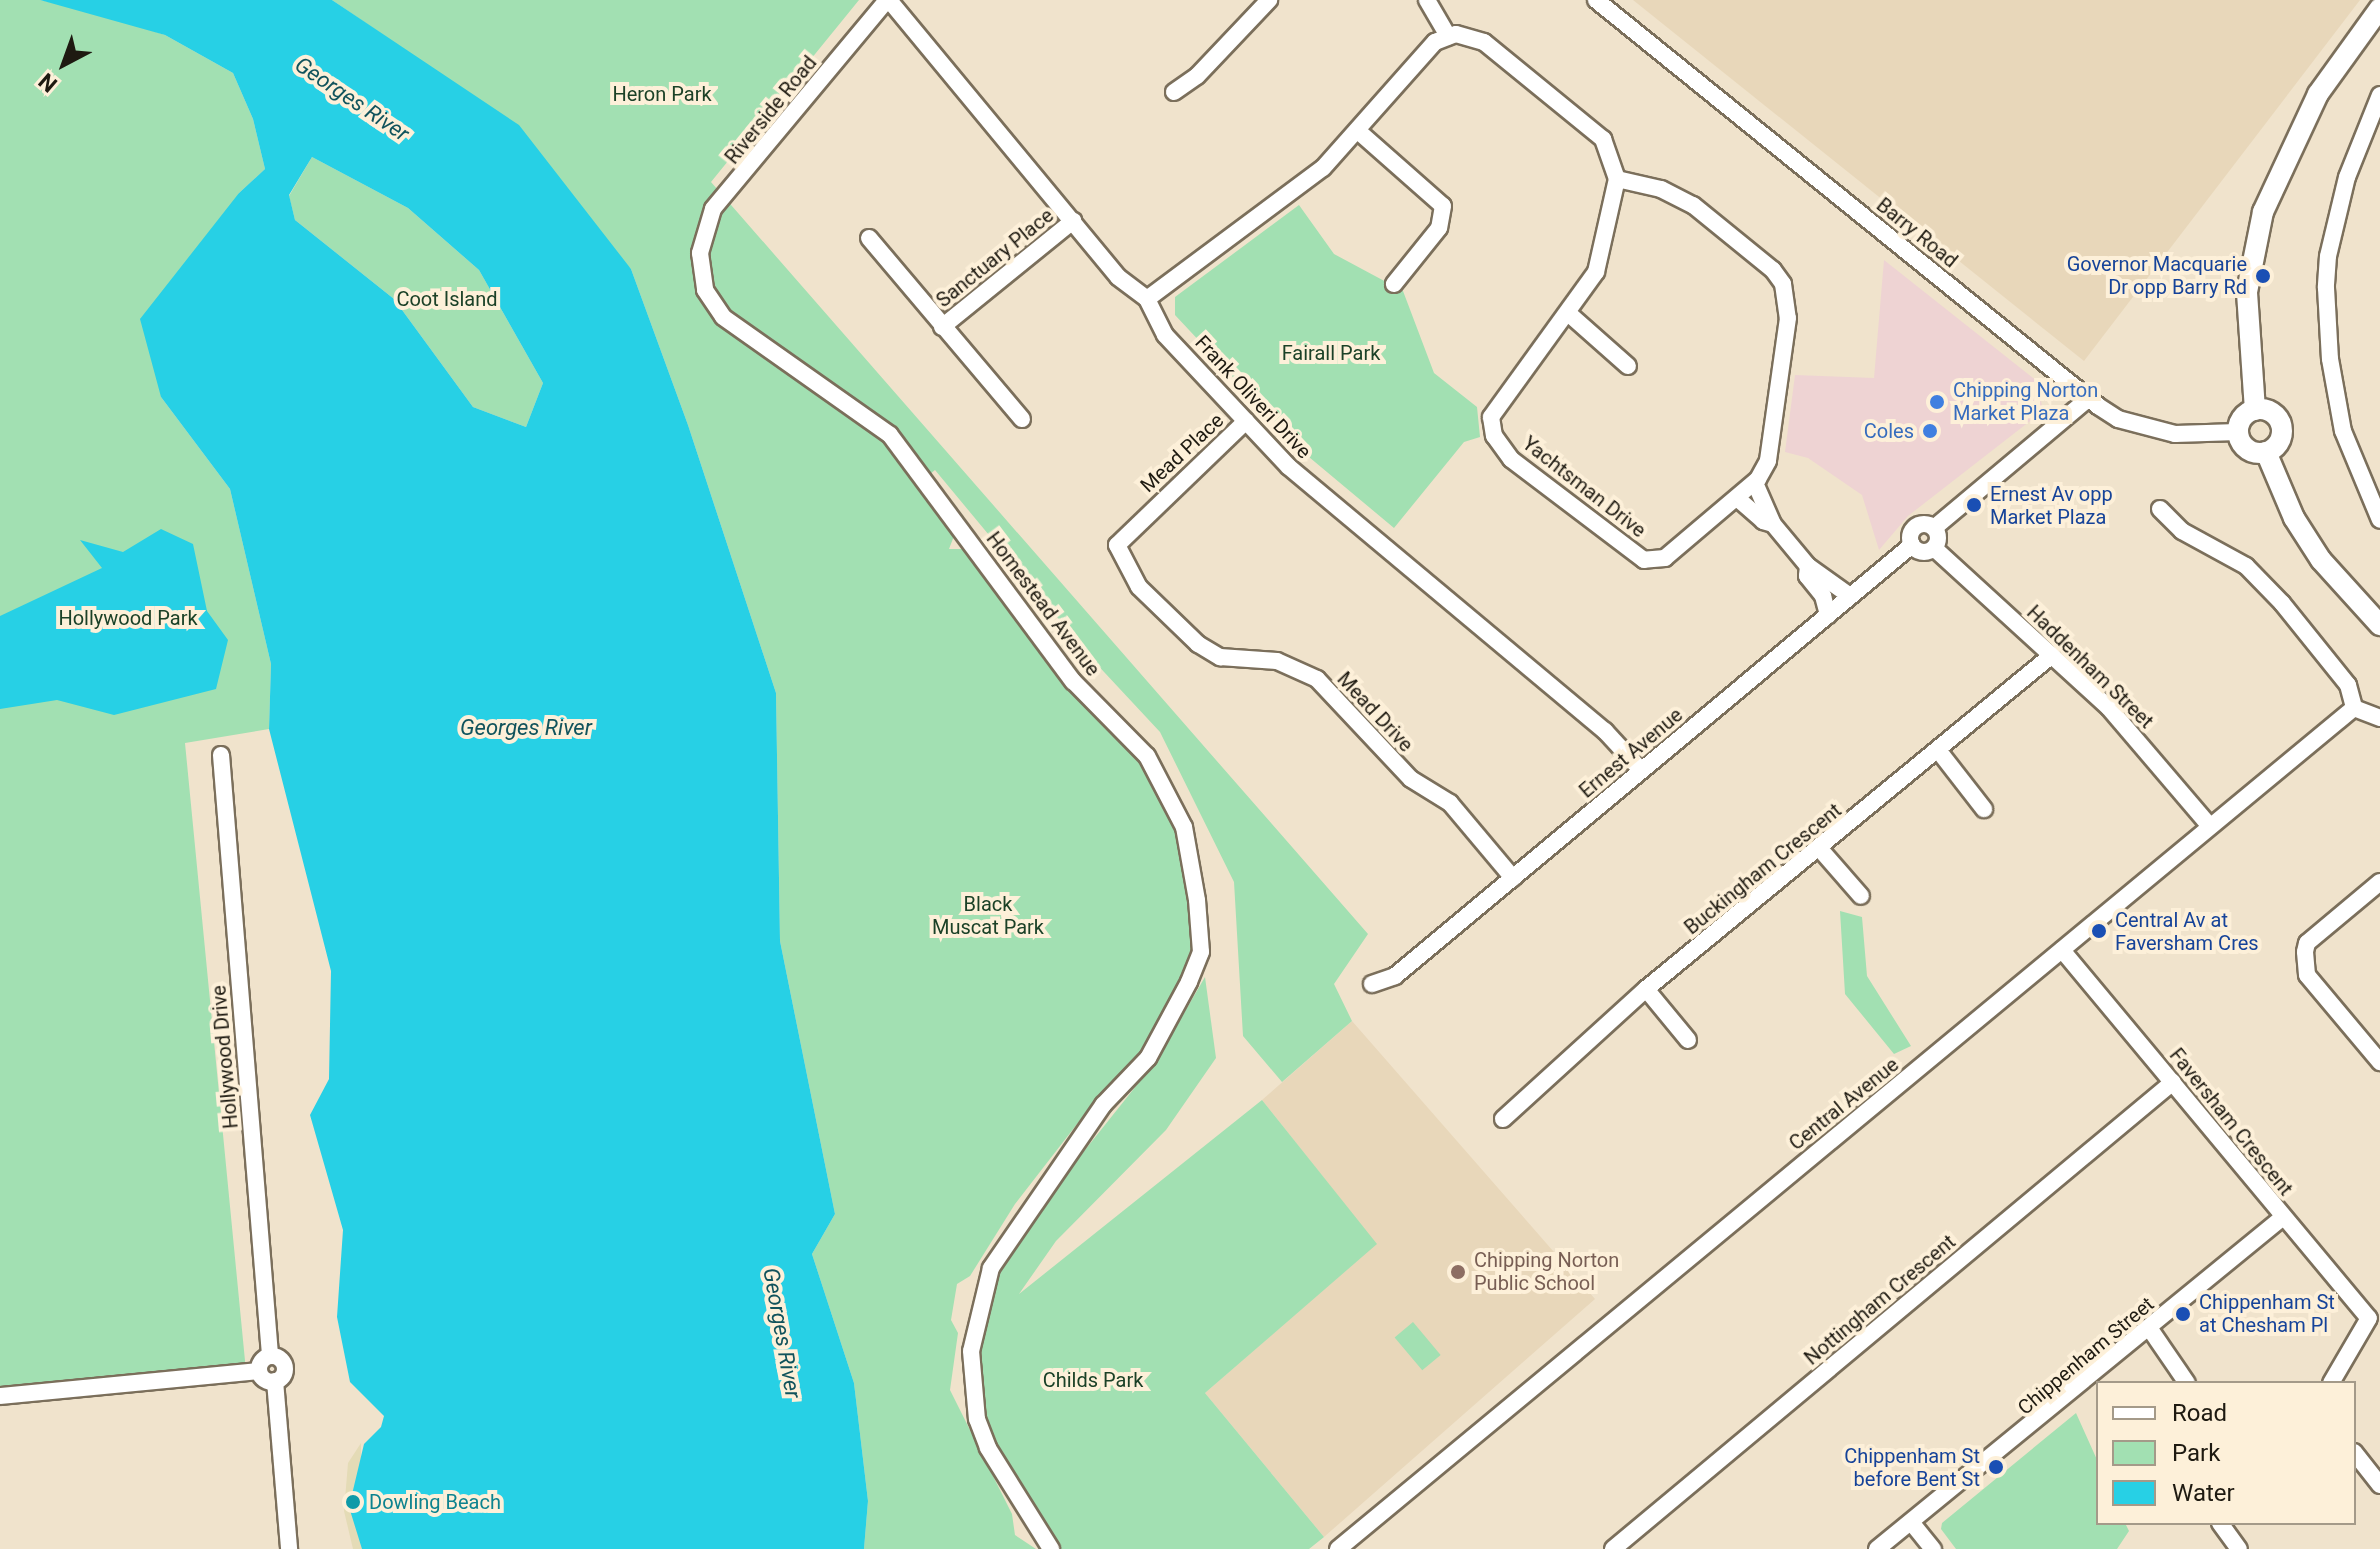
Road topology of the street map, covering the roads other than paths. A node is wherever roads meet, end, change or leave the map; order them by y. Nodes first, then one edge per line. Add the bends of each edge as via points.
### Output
1 (888, 0) edge
2 (1269, 0) edge
3 (1427, 0) edge
4 (1596, 0) edge
5 (2380, 8) edge
6 (1448, 36) junction
7 (1174, 92) dead end
8 (2380, 95) edge
9 (1358, 131) junction
10 (1617, 179) junction
11 (1073, 221) junction
12 (869, 238) dead end
13 (700, 253) joint
14 (1394, 284) dead end
15 (1147, 299) junction
16 (1568, 313) junction
17 (942, 327) junction
18 (1628, 366) dead end
19 (2088, 399) junction
20 (2255, 410) junction
21 (1022, 419) dead end
22 (1246, 421) junction
23 (2238, 432) junction
24 (2266, 452) junction
25 (1755, 483) junction
26 (1737, 498) junction
27 (2160, 509) dead end
28 (1144, 515) joint
29 (2380, 520) edge
30 (1773, 524) junction
31 (1934, 528) junction
32 (1912, 545) junction
33 (1934, 548) junction
34 (1808, 566) junction
35 (1850, 596) junction
36 (1828, 615) junction
37 (2380, 625) edge
38 (2052, 655) junction
39 (2354, 708) junction
40 (2380, 718) edge
41 (1938, 750) junction
42 (221, 755) dead end
43 (1641, 770) junction
44 (1984, 809) dead end
45 (2209, 825) junction
46 (1820, 849) junction
47 (1513, 878) junction
48 (2380, 882) edge
49 (1861, 896) dead end
50 (2062, 950) junction
51 (1372, 984) dead end
52 (1646, 989) junction
53 (1688, 1040) dead end
54 (2380, 1062) edge
55 (2173, 1082) junction
56 (1503, 1119) dead end
57 (2283, 1217) junction
58 (2375, 1319) edge
59 (2150, 1329) junction
60 (270, 1355) junction
61 (259, 1371) junction
62 (275, 1381) junction
63 (2186, 1381) edge
64 (2332, 1381) edge
65 (0, 1396) edge
66 (2356, 1455) edge
67 (2380, 1485) edge
68 (1911, 1522) junction
69 (2221, 1525) edge
70 (289, 1549) edge
71 (1051, 1549) edge
72 (1338, 1549) edge
73 (1613, 1549) edge
74 (1877, 1549) edge
75 (1933, 1549) edge
76 (2239, 1549) edge

1 - 11 street, Frank Oliveri Drive
1 - 13 street, Riverside Road via 713,209
2 - 7 street via 1197,76
3 - 6 street
4 - 19 street, Barry Road
5 - 20 main road via 2318,94 2263,212 2247,292
6 - 9 street via 1423,52
6 - 10 street via 1484,42 1603,139
8 - 29 street via 2347,177 2326,288 2330,359 2343,431
9 - 14 street via 1443,206 1439,228
9 - 15 street via 1323,168
10 - 16 street, Yachtsman Drive via 1596,272
10 - 25 street, Yachtsman Drive via 1661,189 1693,205 1783,284 1788,318 1771,443
11 - 15 street, Frank Oliveri Drive via 1118,277
11 - 17 street, Sanctuary Place
12 - 17 street, Sanctuary Place
13 - 71 street, Homestead Avenue via 705,290 723,317 890,435 1073,681 1147,756 1184,827 1201,952 1189,982 1148,1058 1103,1105 991,1268 971,1351 977,1419 988,1448
15 - 22 street, Frank Oliveri Drive via 1165,335
16 - 18 street
16 - 26 street, Yachtsman Drive via 1491,417 1494,436 1511,459 1644,560 1665,558
17 - 21 street, Sanctuary Place
19 - 23 street, Barry Road via 2118,419 2157,430 2193,436
19 - 31 street
20 - 23 main road via 2243,418
20 - 24 main road via 2276,416 2282,430 2278,444
22 - 28 street, Mead Place
22 - 43 street, Frank Oliveri Drive via 1289,467 1605,731
23 - 24 main road via 2247,448
24 - 37 main road via 2294,518 2321,560
25 - 26 street, Yachtsman Drive
25 - 30 street
26 - 30 street
27 - 39 street via 2182,531 2255,575 2348,685
28 - 47 street, Mead Drive via 1117,545 1139,587 1198,644 1220,657 1277,661 1317,679 1411,779 1450,803
30 - 34 street
31 - 32 street via 1918,525 1911,532
31 - 33 street
32 - 33 street via 1922,552
32 - 35 street, Ernest Avenue
33 - 38 street, Haddenham Street
34 - 35 street
34 - 36 street via 1807,576 1823,596
35 - 36 street, Ernest Avenue
36 - 43 street, Ernest Avenue
38 - 41 street, Buckingham Crescent
38 - 45 street, Haddenham Street via 2124,724
39 - 40 street
39 - 45 street, Central Avenue
41 - 44 street
41 - 46 street, Buckingham Crescent
42 - 60 street, Hollywood Drive
43 - 47 street, Ernest Avenue
45 - 50 street, Central Avenue
46 - 49 street
46 - 52 street, Buckingham Crescent
47 - 51 street, Ernest Avenue via 1395,976
48 - 54 street via 2307,943 2305,952 2307,975
50 - 55 street, Faversham Crescent
50 - 72 street, Central Avenue
52 - 53 street
52 - 56 street, Buckingham Crescent
55 - 57 street, Faversham Crescent
55 - 73 street, Nottingham Crescent
57 - 58 street, Faversham Crescent
57 - 59 street, Chippenham Street
58 - 64 street
59 - 63 street
59 - 68 street, Chippenham Street
60 - 61 street
60 - 62 street via 282,1360 285,1368
61 - 62 street via 267,1381
61 - 65 street
62 - 70 street
66 - 67 street
68 - 74 street, Chippenham Street
68 - 75 street
69 - 76 street

